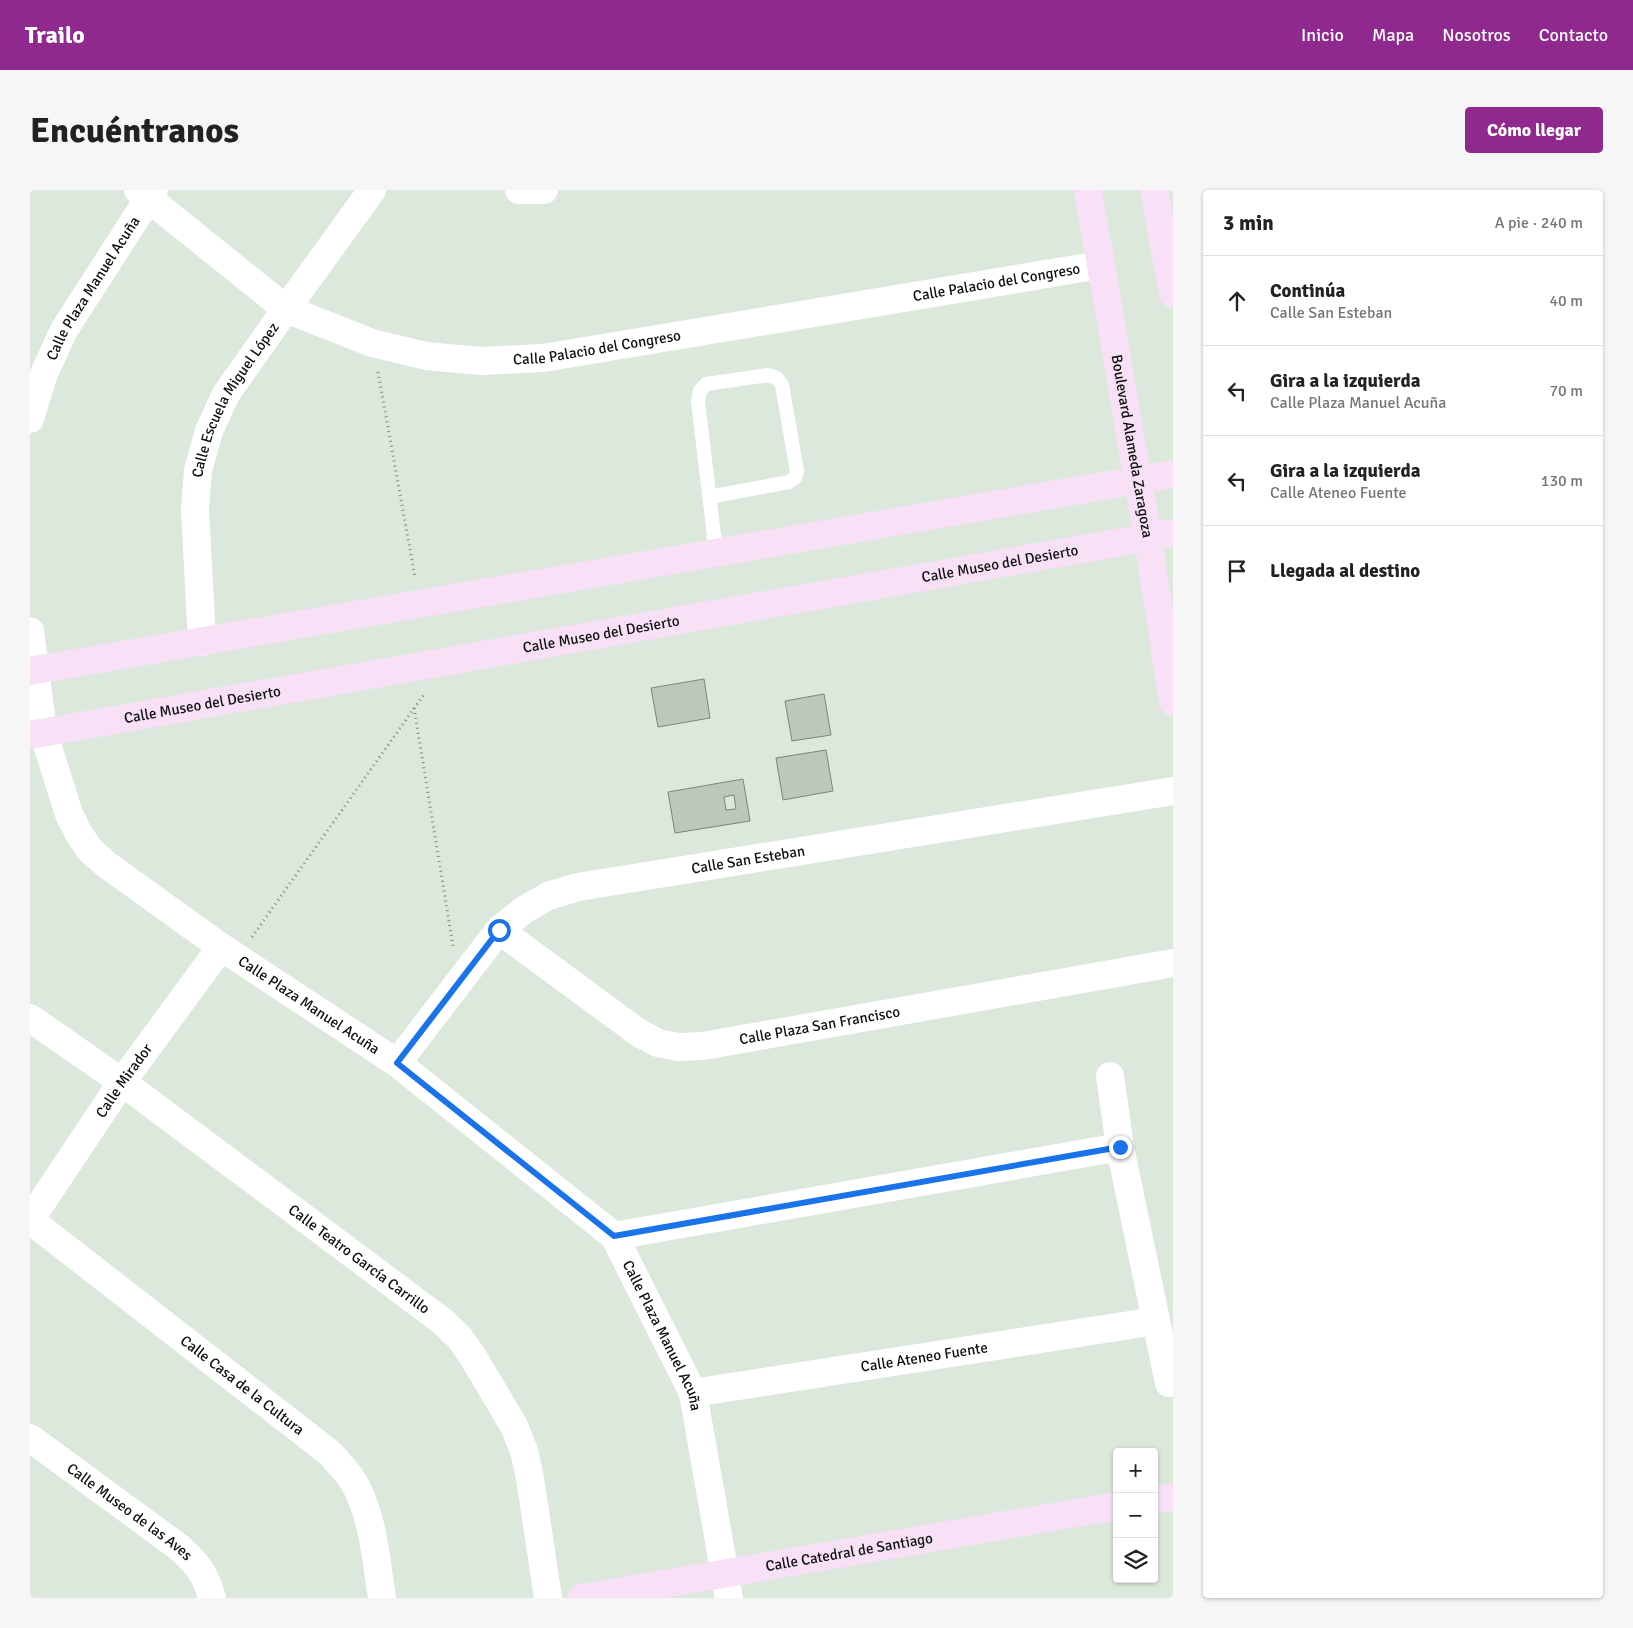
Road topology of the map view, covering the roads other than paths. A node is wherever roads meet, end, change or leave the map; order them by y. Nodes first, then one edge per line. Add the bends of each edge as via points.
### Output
1 (372, 190) edge
2 (519, 190) edge
3 (544, 190) edge
4 (1088, 190) edge
5 (1154, 190) edge
6 (147, 193) edge
7 (1100, 266) junction
8 (1173, 294) edge
9 (286, 309) junction
10 (30, 419) edge
11 (1173, 474) edge
12 (1138, 480) junction
13 (709, 497) junction
14 (1160, 536) edge
15 (716, 553) junction
16 (30, 631) edge
17 (202, 642) junction
18 (32, 671) edge
19 (1173, 702) edge
20 (36, 734) edge
21 (1173, 790) edge
22 (499, 930) junction
23 (229, 952) junction
24 (1173, 963) edge
25 (30, 1018) edge
26 (397, 1063) junction
27 (1110, 1076) dead end
28 (122, 1082) junction
29 (1120, 1147) junction
30 (30, 1220) edge
31 (614, 1236) junction
32 (1156, 1320) junction
33 (1169, 1383) dead end
34 (693, 1393) junction
35 (30, 1438) edge
36 (1173, 1497) edge
37 (1158, 1499) edge
38 (1113, 1507) edge
39 (726, 1585) edge
40 (212, 1598) edge
41 (382, 1598) edge
42 (548, 1598) edge
43 (582, 1598) edge

1 - 9 street, Calle Escuela Miguel López
2 - 3 street
4 - 7 street, Boulevard Alameda Zaragoza
5 - 8 street
6 - 9 street, Calle Palacio del Congreso
6 - 10 street, Calle Plaza Manuel Acuña via 64,330 43,376
7 - 9 street, Calle Palacio del Congreso via 543,358 481,361 426,356 372,343
7 - 12 street, Boulevard Alameda Zaragoza
9 - 17 street, Calle Escuela Miguel López via 226,394 209,430 198,470 195,509
11 - 12 street
12 - 14 street, Boulevard Alameda Zaragoza
12 - 15 street
13 - 13 lane via 698,401 700,391 706,384 768,375 778,378 782,385 796,478 790,482
13 - 15 lane
14 - 19 street, Boulevard Alameda Zaragoza
14 - 20 street, Calle Museo del Desierto
15 - 17 street
16 - 18 street, Calle Plaza Manuel Acuña
17 - 18 street
18 - 20 street, Calle Plaza Manuel Acuña
20 - 23 street, Calle Plaza Manuel Acuña via 69,814 90,850
21 - 22 street, Calle San Esteban via 578,887 548,896
22 - 24 street, Calle Plaza San Francisco via 639,1033 658,1043 678,1047 703,1046
22 - 26 street, Calle San Esteban
23 - 26 street, Calle Plaza Manuel Acuña
23 - 28 street, Calle Mirador
25 - 28 street, Calle Teatro García Carrillo
26 - 31 street, Calle Plaza Manuel Acuña
27 - 29 street
28 - 30 street, Calle Mirador
28 - 42 street, Calle Teatro García Carrillo via 442,1320 459,1337 514,1426 524,1451
29 - 31 street
29 - 32 street
30 - 41 street, Calle Casa de la Cultura via 331,1454 351,1479 364,1507
31 - 34 street, Calle Plaza Manuel Acuña
32 - 33 street
32 - 34 street, Calle Ateneo Fuente
34 - 39 street, Calle Plaza Manuel Acuña
35 - 40 street, Calle Museo de las Aves via 180,1548 197,1564 207,1580
36 - 37 street
38 - 39 street, Calle Catedral de Santiago
39 - 43 street, Calle Catedral de Santiago

